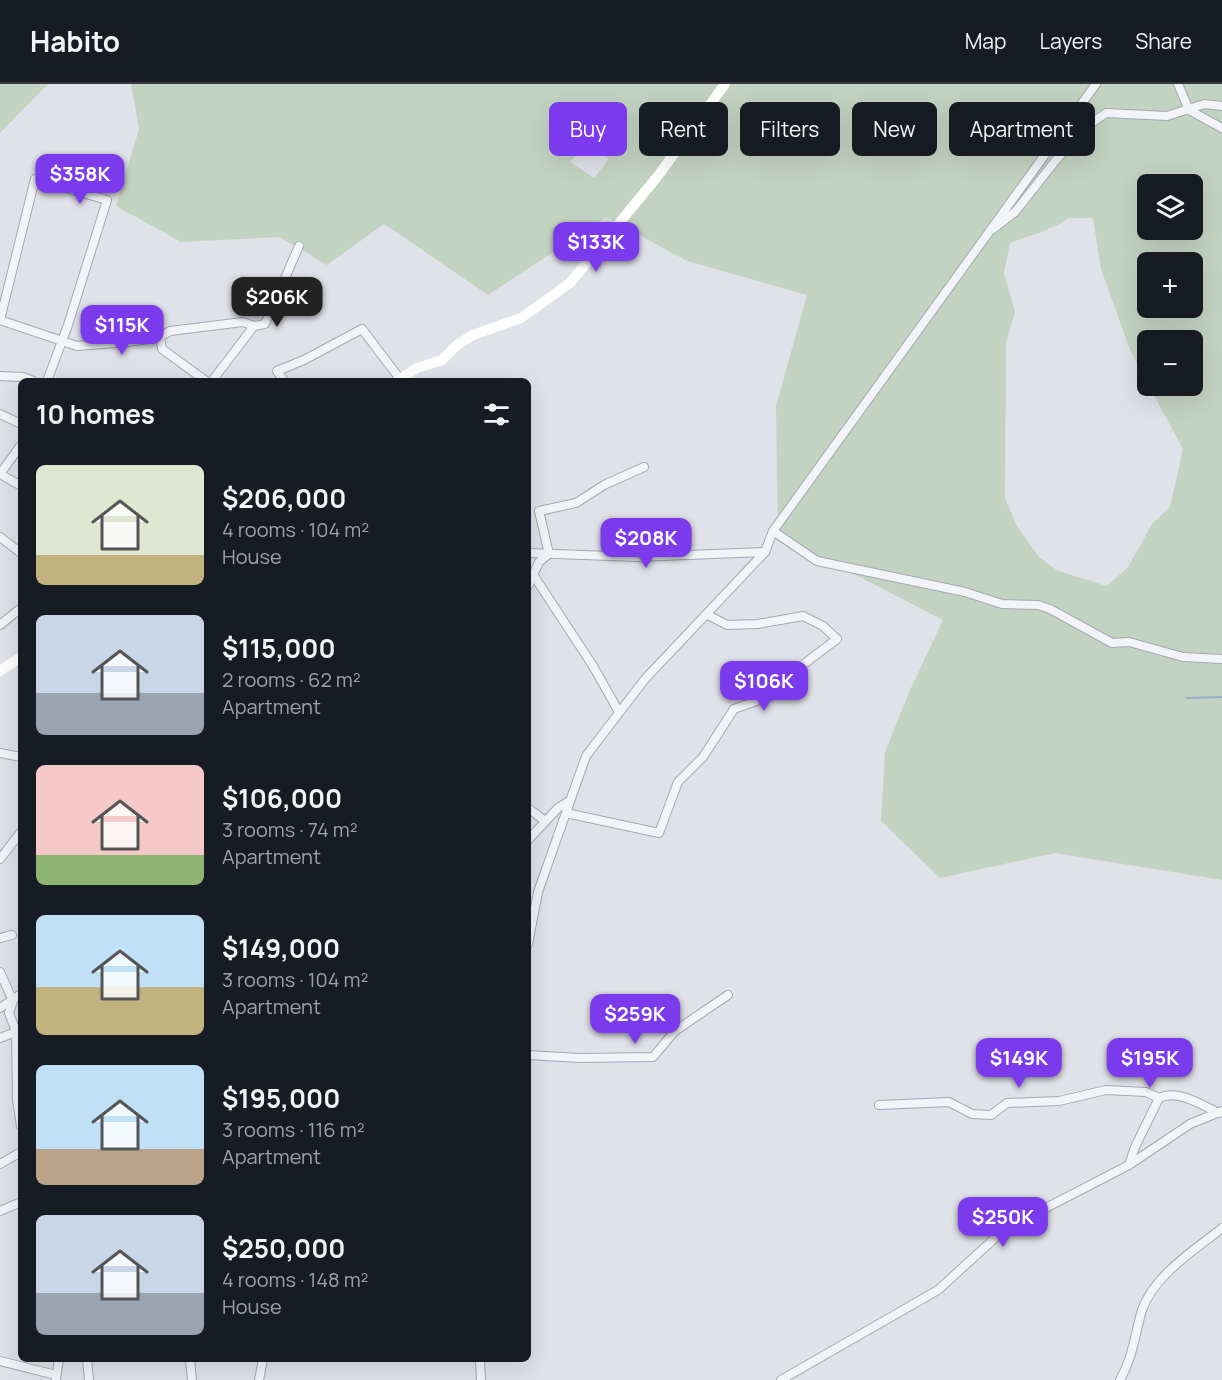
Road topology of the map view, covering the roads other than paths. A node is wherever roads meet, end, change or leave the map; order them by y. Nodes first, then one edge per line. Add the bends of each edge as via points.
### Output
1 (725, 84) edge
2 (1096, 84) edge
3 (1178, 84) edge
4 (1222, 106) edge
5 (1189, 110) junction
6 (1222, 128) edge
7 (987, 233) junction
8 (299, 246) dead end
9 (0, 320) edge
10 (254, 326) junction
11 (160, 337) junction
12 (62, 340) junction
13 (0, 376) edge
14 (26, 378) edge
15 (48, 378) edge
16 (202, 378) edge
17 (214, 378) edge
18 (282, 378) edge
19 (397, 378) edge
20 (401, 378) edge
21 (0, 414) edge
22 (18, 423) edge
23 (18, 449) edge
24 (644, 467) dead end
25 (1, 470) edge
26 (18, 484) edge
27 (773, 531) junction
28 (0, 537) edge
29 (18, 551) edge
30 (765, 552) junction
31 (531, 553) edge
32 (549, 554) junction
33 (534, 576) junction
34 (531, 581) edge
35 (18, 610) edge
36 (708, 615) junction
37 (0, 625) edge
38 (18, 659) edge
39 (1222, 659) edge
40 (0, 671) edge
41 (620, 712) junction
42 (0, 753) edge
43 (18, 756) edge
44 (569, 801) junction
45 (531, 810) edge
46 (566, 813) junction
47 (545, 821) junction
48 (18, 836) edge
49 (531, 837) edge
50 (0, 859) edge
51 (531, 928) edge
52 (12, 935) dead end
53 (0, 938) edge
54 (0, 972) edge
55 (728, 996) dead end
56 (18, 997) edge
57 (13, 1001) junction
58 (0, 1008) edge
59 (18, 1028) edge
60 (18, 1030) edge
61 (0, 1038) edge
62 (531, 1055) edge
63 (18, 1065) edge
64 (1159, 1098) junction
65 (879, 1105) dead end
66 (18, 1106) edge
67 (1221, 1112) edge
68 (18, 1154) edge
69 (0, 1164) edge
70 (1129, 1165) junction
71 (18, 1203) edge
72 (0, 1211) edge
73 (1222, 1228) edge
74 (0, 1361) edge
75 (59, 1362) edge
76 (87, 1362) edge
77 (190, 1362) edge
78 (262, 1362) edge
79 (480, 1362) edge
80 (56, 1378) edge
81 (89, 1380) edge
82 (192, 1380) edge
83 (259, 1380) edge
84 (481, 1380) edge
85 (781, 1380) edge
86 (1120, 1380) edge

1 - 20 street via 657,177 570,283 521,318 473,335 442,360
2 - 7 street
3 - 5 street
4 - 5 street via 1204,104
5 - 6 street
5 - 7 street via 1167,116 1106,113 1086,127 1015,212
7 - 27 street
8 - 10 street via 265,324
9 - 12 street
9 - 12 street via 35,179 107,200
10 - 11 street via 243,322 170,331
10 - 17 street
11 - 12 street via 77,346
11 - 16 street via 162,349
12 - 15 street
13 - 14 street
18 - 19 street via 277,371 362,330
21 - 22 street
23 - 25 street
24 - 32 street via 576,503 539,511
25 - 26 street
27 - 30 street
27 - 39 street via 817,561 965,592 1002,604 1038,605 1112,643 1129,642 1184,657
28 - 29 street
30 - 32 street via 637,557
30 - 36 street
31 - 32 street
32 - 33 street via 539,562
33 - 34 street
33 - 41 street
35 - 37 street
36 - 41 street via 645,679
36 - 46 street via 727,625 803,616 837,639 792,673 796,687 734,709 703,757 678,783 659,833
38 - 40 street
41 - 44 street via 586,756
42 - 43 street
44 - 46 street
44 - 47 street
45 - 47 street
46 - 51 street via 538,892
47 - 49 street
48 - 50 street
52 - 53 street
54 - 57 street
55 - 62 street via 675,1031 653,1058
56 - 57 street
57 - 58 street
57 - 59 street via 9,1013
60 - 61 street
63 - 66 street
64 - 65 street via 1146,1092 1106,1090 1059,1101 1007,1103 991,1115 972,1114 949,1102
64 - 67 street via 1179,1095
64 - 70 street
67 - 70 street via 1190,1124
68 - 69 street
70 - 85 street via 1005,1229 938,1290
71 - 72 street
73 - 86 street via 1165,1275 1143,1308 1131,1361
74 - 80 street
75 - 80 street
76 - 81 street
77 - 82 street
78 - 83 street
79 - 84 street

